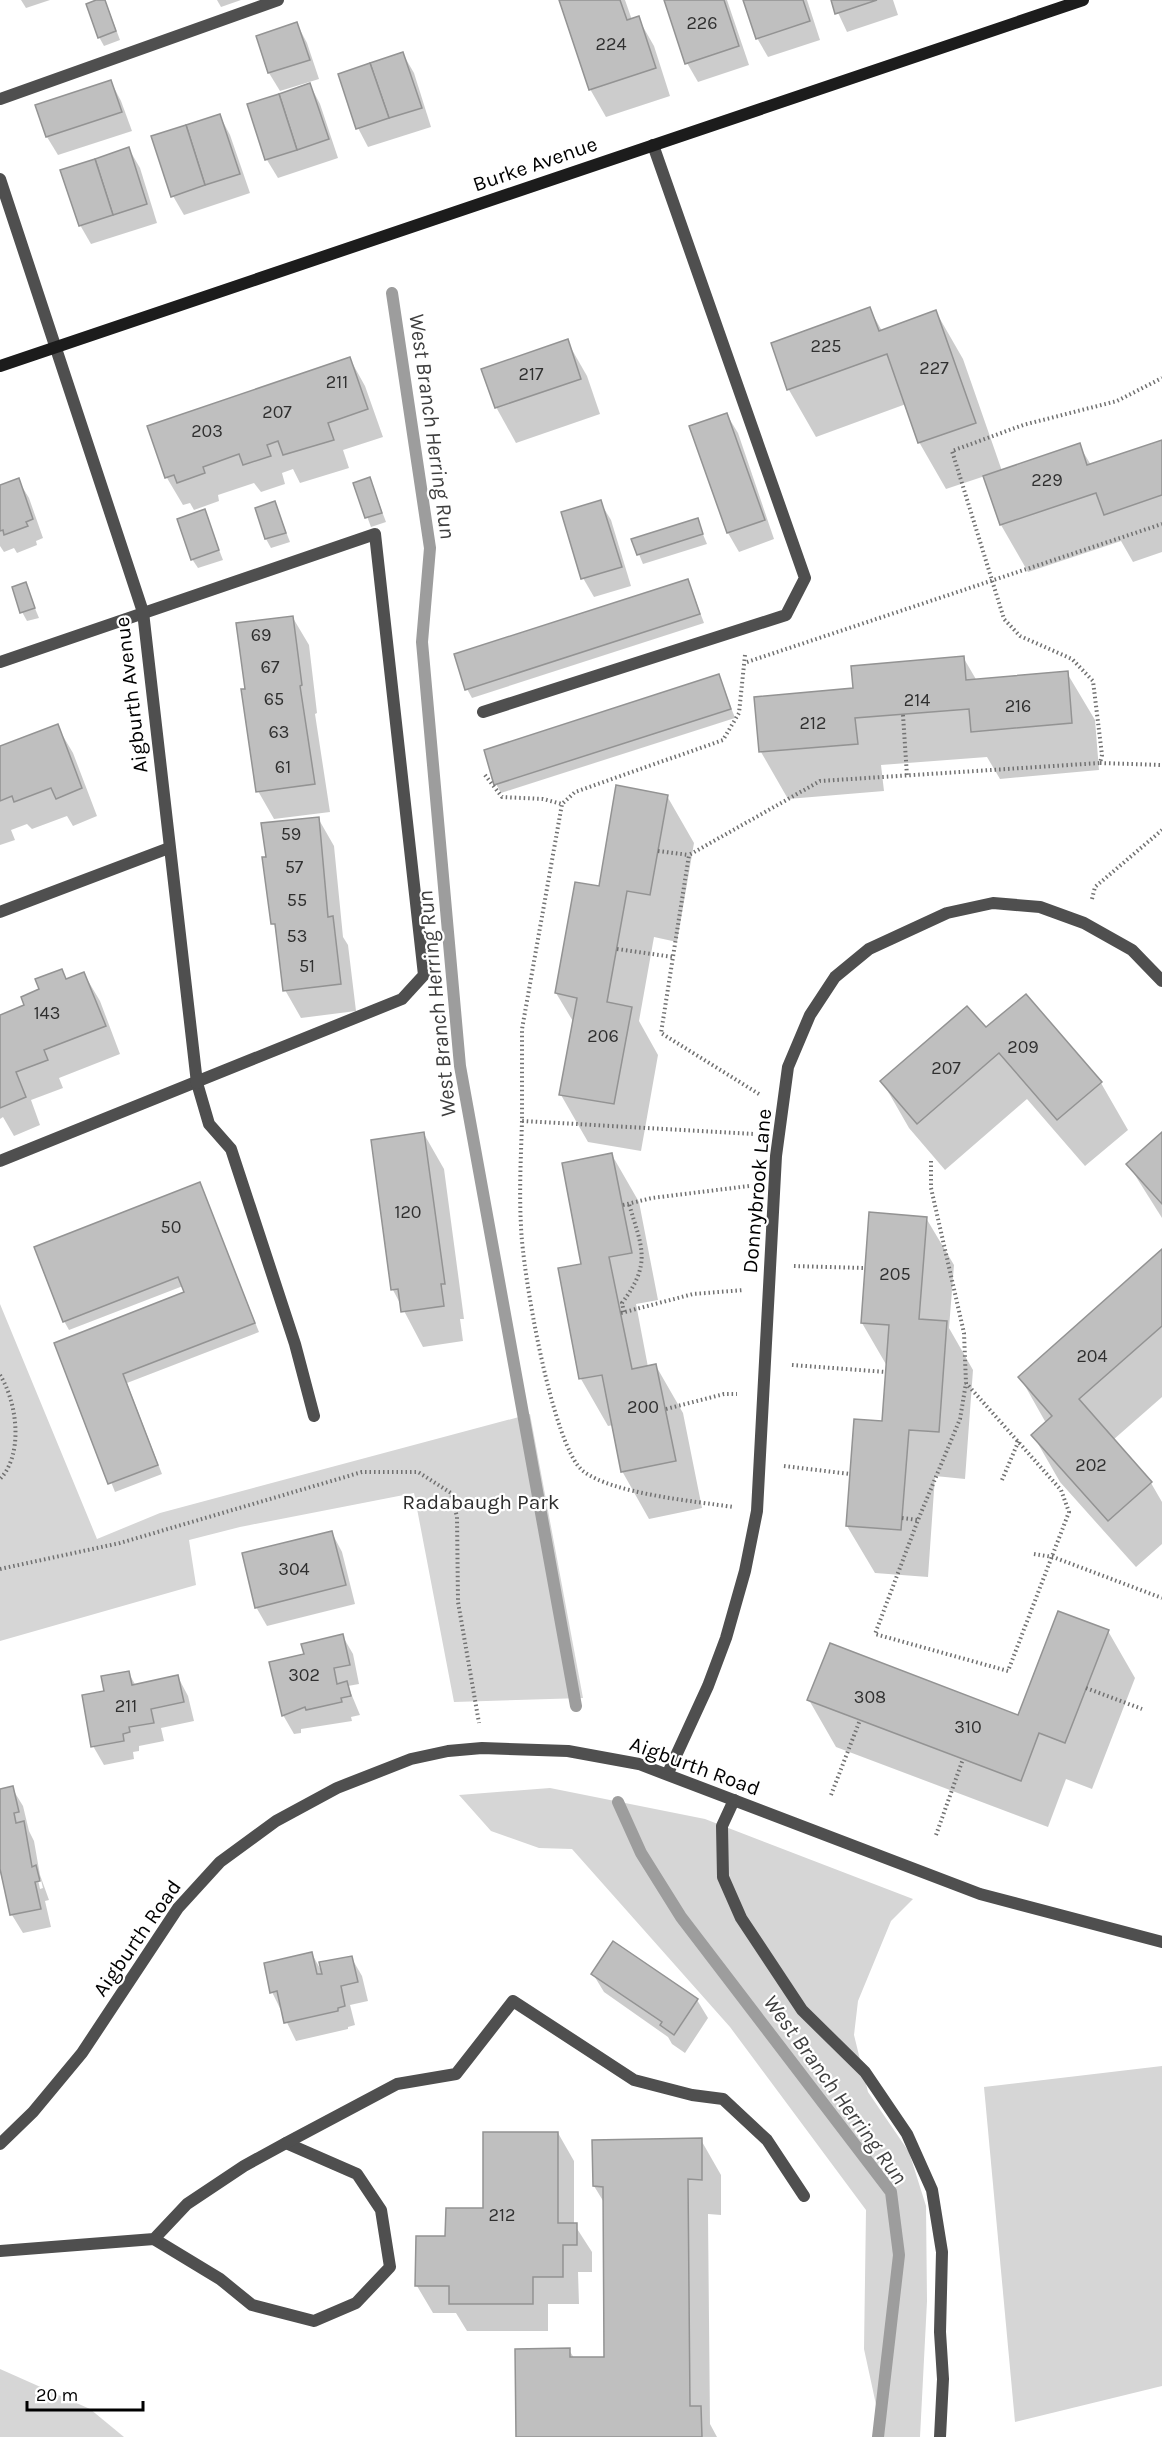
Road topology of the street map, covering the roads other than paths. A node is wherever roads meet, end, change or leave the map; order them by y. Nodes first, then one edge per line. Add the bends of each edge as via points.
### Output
1 (278, 0) edge
2 (1083, 0) edge
3 (0, 99) edge
4 (653, 145) junction
5 (0, 179) edge
6 (56, 348) junction
7 (0, 366) edge
8 (142, 612) junction
9 (0, 662) edge
10 (483, 712) dead end
11 (169, 848) junction
12 (0, 912) edge
13 (1162, 981) edge
14 (197, 1083) junction
15 (0, 1161) edge
16 (314, 1416) dead end
17 (668, 1773) junction
18 (734, 1800) junction
19 (1162, 1942) edge
20 (286, 2143) junction
21 (0, 2144) edge
22 (804, 2196) dead end
23 (153, 2239) junction
24 (0, 2251) edge
25 (940, 2437) edge

1 - 3 street
2 - 4 street, Burke Avenue
4 - 6 street, Burke Avenue
4 - 10 street via 805,578 786,615
5 - 6 street, Aigburth Avenue
6 - 7 street, Burke Avenue
6 - 8 street, Aigburth Avenue
8 - 9 street
8 - 11 street, Aigburth Avenue
8 - 14 street via 375,534 424,975 402,999
11 - 12 street
11 - 14 street, Aigburth Avenue
13 - 17 street, Donnybrook Lane via 1132,950 1084,923 1040,907 993,903 947,913 869,949 835,977 810,1015 788,1066 778,1136 757,1510 726,1638
14 - 15 street
14 - 16 street, Aigburth Avenue via 209,1124 231,1149 295,1344
17 - 18 street, Aigburth Road
17 - 21 street, Aigburth Road via 568,1751 482,1748 411,1759 338,1788 276,1821 220,1862 178,1908 82,2053 33,2112
18 - 19 street, Aigburth Road via 980,1894
18 - 25 street via 722,1826 723,1877 741,1918 802,2010 865,2072 907,2134 932,2190 942,2252
20 - 22 street via 397,2084 456,2074 513,2001 634,2080 723,2099 767,2140
20 - 23 street via 188,2204
20 - 23 street via 357,2174 381,2210 390,2267 356,2303 314,2321 252,2305 220,2279
23 - 24 street

